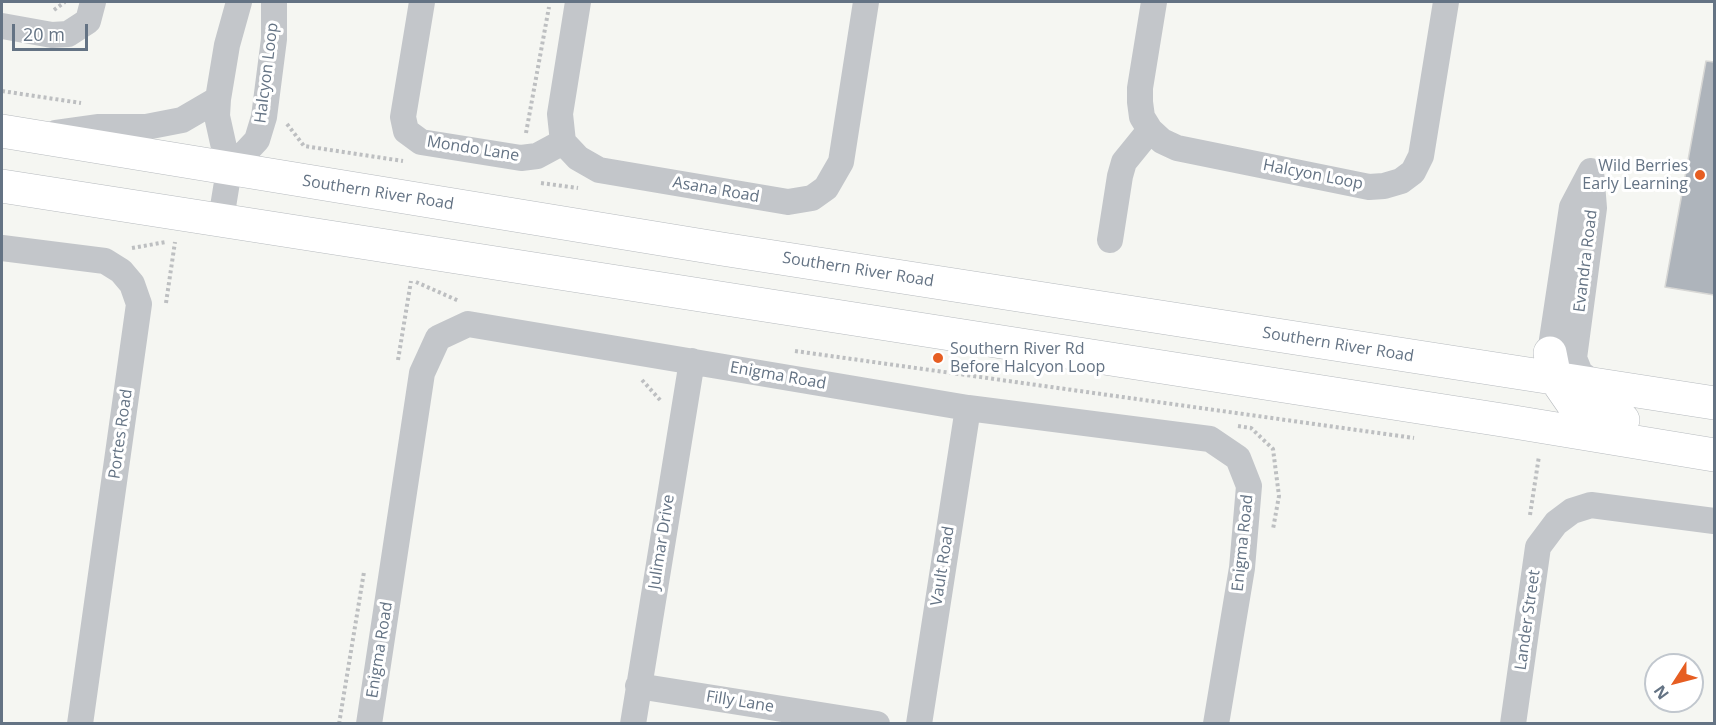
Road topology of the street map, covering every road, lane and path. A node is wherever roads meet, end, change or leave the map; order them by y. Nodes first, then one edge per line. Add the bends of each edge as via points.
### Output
1 (93, 2) edge
2 (239, 2) edge
3 (274, 2) edge
4 (422, 2) edge
5 (578, 2) edge
6 (866, 2) edge
7 (1154, 2) edge
8 (1446, 2) edge
9 (2, 26) edge
10 (2, 91) edge
11 (218, 99) junction
12 (87, 104) dead end
13 (285, 122) dead end
14 (1150, 130) junction
15 (17, 134) edge
16 (563, 142) junction
17 (410, 162) dead end
18 (229, 170) junction
19 (540, 182) dead end
20 (552, 184) dead end
21 (2, 186) edge
22 (221, 219) junction
23 (1110, 240) dead end
24 (187, 243) dead end
25 (2, 248) edge
26 (131, 248) dead end
27 (399, 279) dead end
28 (465, 304) dead end
29 (790, 350) dead end
30 (692, 361) junction
31 (1559, 364) junction
32 (1498, 370) junction
33 (641, 379) dead end
34 (1063, 389) junction
35 (1061, 395) dead end
36 (661, 402) dead end
37 (1714, 403) edge
38 (968, 408) junction
39 (1502, 420) junction
40 (1228, 425) dead end
41 (1422, 439) dead end
42 (1678, 450) junction
43 (1714, 455) edge
44 (1539, 456) dead end
45 (1550, 458) dead end
46 (1714, 521) edge
47 (1273, 530) dead end
48 (638, 686) junction
49 (80, 723) edge
50 (369, 723) edge
51 (633, 723) edge
52 (877, 723) edge
53 (919, 723) edge
54 (1216, 723) edge
55 (1513, 723) edge

1 - 9 street via 88,21 68,34
2 - 11 street
3 - 18 street, Halcyon Loop via 274,39 264,117 257,140
4 - 16 street, Mondo Lane via 403,117 406,131 421,142 521,158 537,156
5 - 16 street via 560,114
6 - 16 street, Asana Road via 841,162 826,188 812,198 788,202 599,170 578,158
7 - 14 street via 1140,88 1142,117
8 - 14 street, Halcyon Loop via 1422,156 1413,172 1401,181 1369,187 1245,162 1177,148
10 - 12 path
11 - 15 street via 182,120 146,127
11 - 18 street via 217,116
13 - 17 path via 304,146
14 - 23 street via 1124,162
15 - 18 main road, Southern River Road
18 - 22 street
18 - 32 main road, Southern River Road
19 - 20 path
21 - 22 main road
22 - 39 main road
24 - 26 path via 175,241
25 - 49 street, Portes Road via 105,261 132,284 139,304
27 - 28 path via 418,282
29 - 34 path
30 - 38 street, Enigma Road
30 - 48 street, Julimar Drive
30 - 50 street, Enigma Road via 468,324 438,338 422,373
31 - 31 street, Evandra Road via 1572,207 1591,171 1594,208
31 - 32 main road, Southern River Road
31 - 32 street via 1531,357
31 - 37 main road, Southern River Road via 1597,385
31 - 39 main road via 1534,410
31 - 42 main road via 1566,397 1575,407 1588,414 1645,423
33 - 36 path
34 - 35 path
34 - 41 path
38 - 53 street, Vault Road
38 - 54 street, Enigma Road via 1210,440 1238,458 1249,486 1242,568
39 - 42 main road
40 - 47 path via 1251,428 1274,449 1279,496
42 - 43 main road
44 - 45 path
46 - 55 street, Lander Street via 1591,505 1572,511 1556,523 1538,548
48 - 51 street, Julimar Drive
48 - 52 street, Filly Lane

